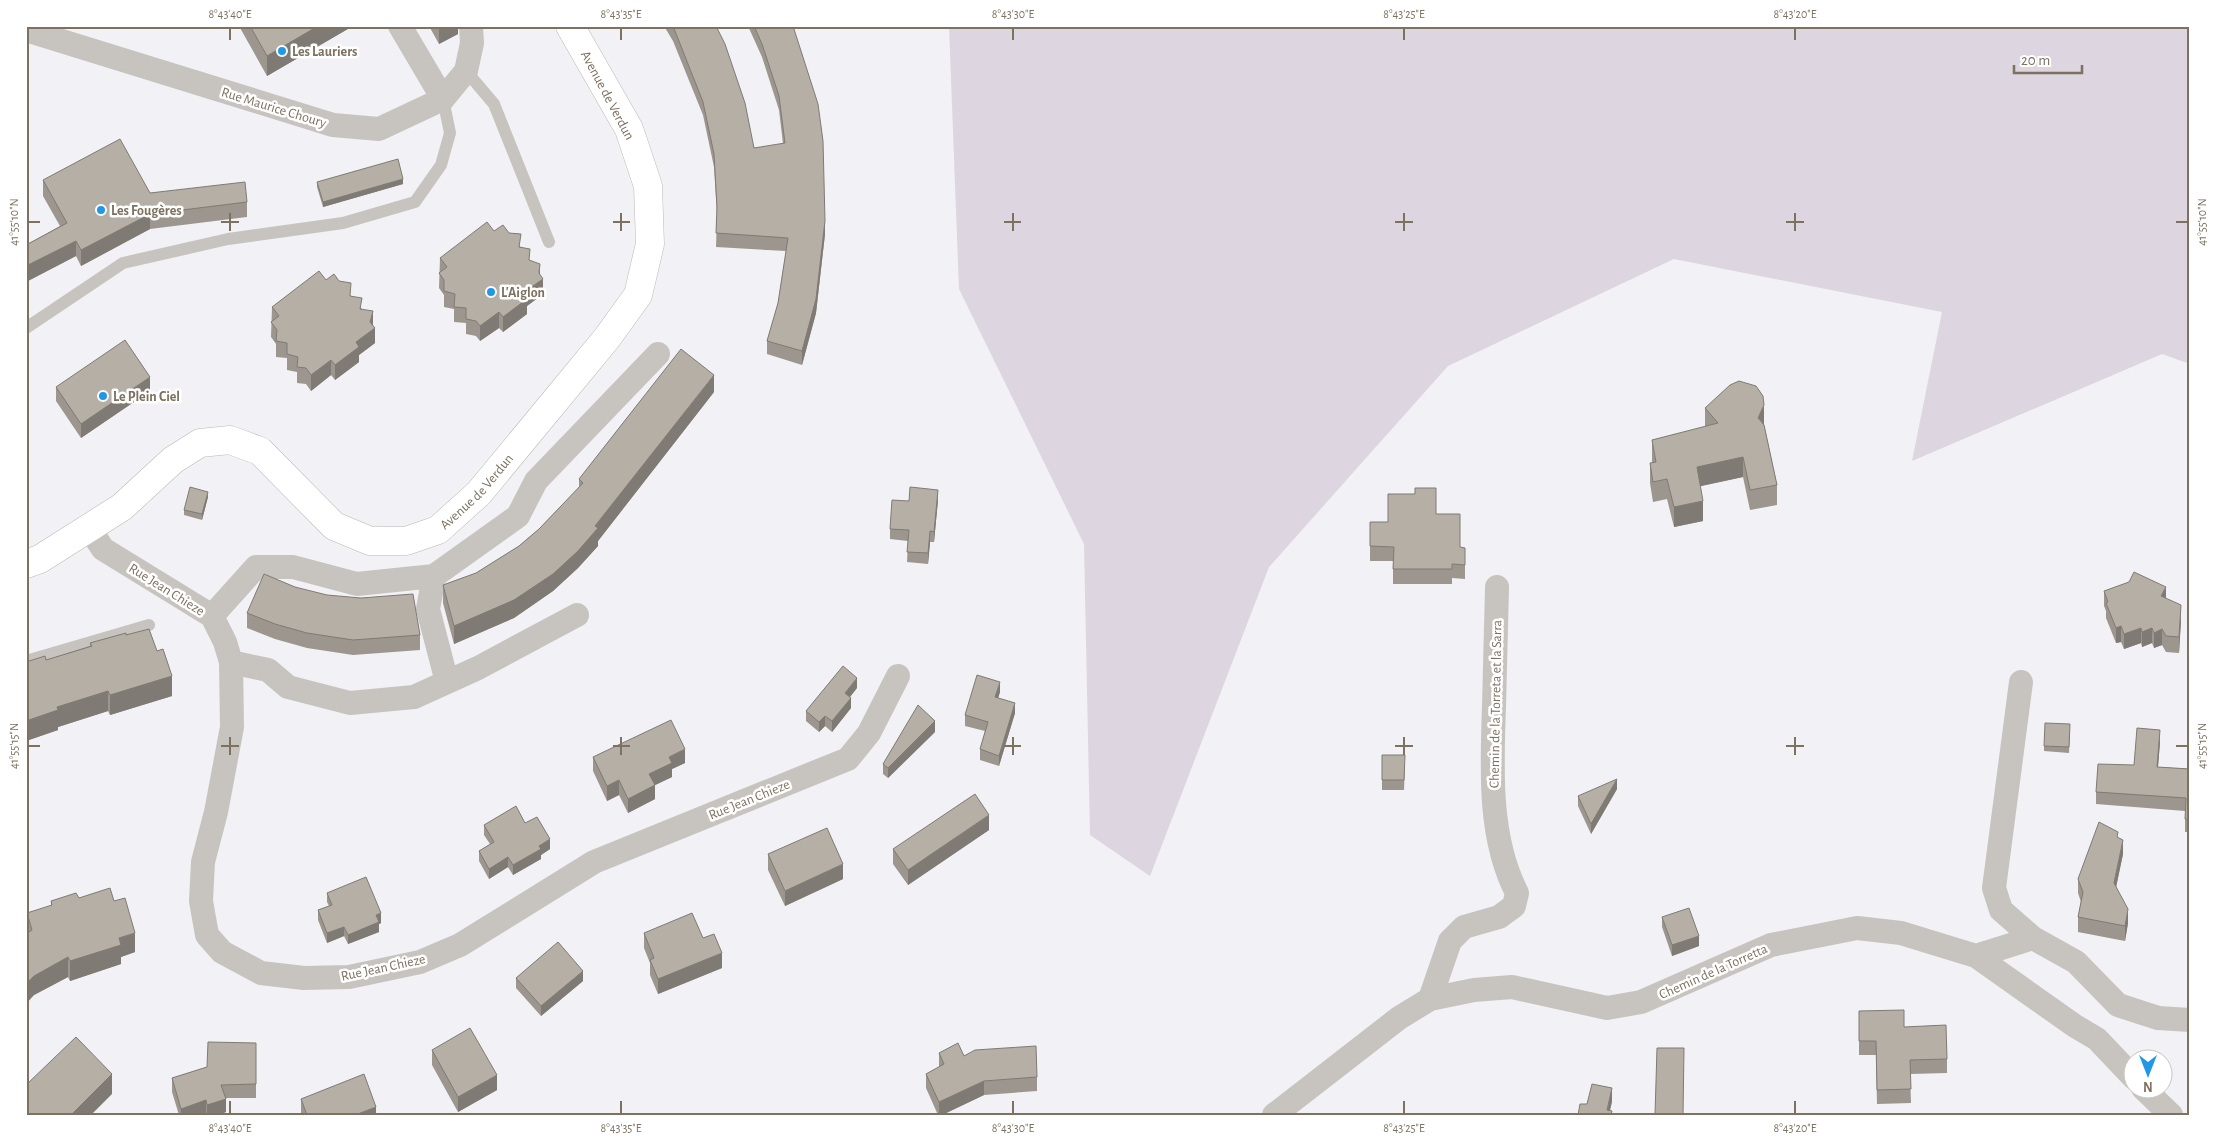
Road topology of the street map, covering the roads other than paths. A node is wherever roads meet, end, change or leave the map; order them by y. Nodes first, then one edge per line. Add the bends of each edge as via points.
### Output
1 (400, 26) edge
2 (471, 26) edge
3 (570, 26) edge
4 (26, 30) edge
5 (466, 71) junction
6 (443, 98) junction
7 (549, 242) dead end
8 (26, 328) edge
9 (658, 354) dead end
10 (89, 528) junction
11 (26, 564) edge
12 (434, 576) junction
13 (1497, 587) dead end
14 (577, 615) dead end
15 (212, 616) junction
16 (149, 625) dead end
17 (26, 661) edge
18 (231, 662) junction
19 (898, 676) dead end
20 (446, 682) junction
21 (2021, 682) dead end
22 (2033, 938) junction
23 (1976, 956) junction
24 (1430, 999) junction
25 (2190, 1020) edge
26 (2124, 1067) edge
27 (2154, 1098) edge
28 (1274, 1115) edge
29 (2171, 1115) edge

1 - 6 street
2 - 5 street, Rue Maurice Choury via 472,43
3 - 10 main road, Avenue de Verdun via 629,129 648,186 650,244 638,295 607,338 479,493 438,530 406,541 370,541 334,526 260,450 230,440 200,443 173,460 122,508
4 - 6 street, Rue Maurice Choury via 333,125 379,129
5 - 6 street, Rue Maurice Choury
5 - 7 lane via 494,104
6 - 8 lane via 450,132 441,165 415,202 343,223 228,238 122,263
9 - 12 street via 536,482 518,516
10 - 11 main road, Avenue de Verdun via 40,559
10 - 15 street, Rue Jean Chieze via 103,549
12 - 15 street via 357,584 293,567 256,567
12 - 20 street via 428,609
13 - 24 street, Chemin de la Torreta et la Sarra via 1492,770 1498,830 1507,874 1518,893 1514,906 1499,917 1464,927 1450,941
14 - 20 street
15 - 18 street, Rue Jean Chieze
16 - 17 lane
18 - 19 street, Rue Jean Chieze via 232,727 203,862 201,901 207,934 222,952 261,973 304,978 349,977 420,962 460,946 594,862 848,759 869,734
18 - 20 street via 268,670 288,687 350,702 414,697
21 - 22 street via 1994,888 2001,910
22 - 23 street
22 - 25 street via 2076,962 2118,1005 2158,1018
23 - 24 street, Chemin de la Torretta via 1901,933 1857,928 1771,946 1641,1002 1607,1008 1512,987 1474,990
23 - 26 street, Chemin de la Torretta via 2097,1039
24 - 28 street via 1399,1018
27 - 29 street

